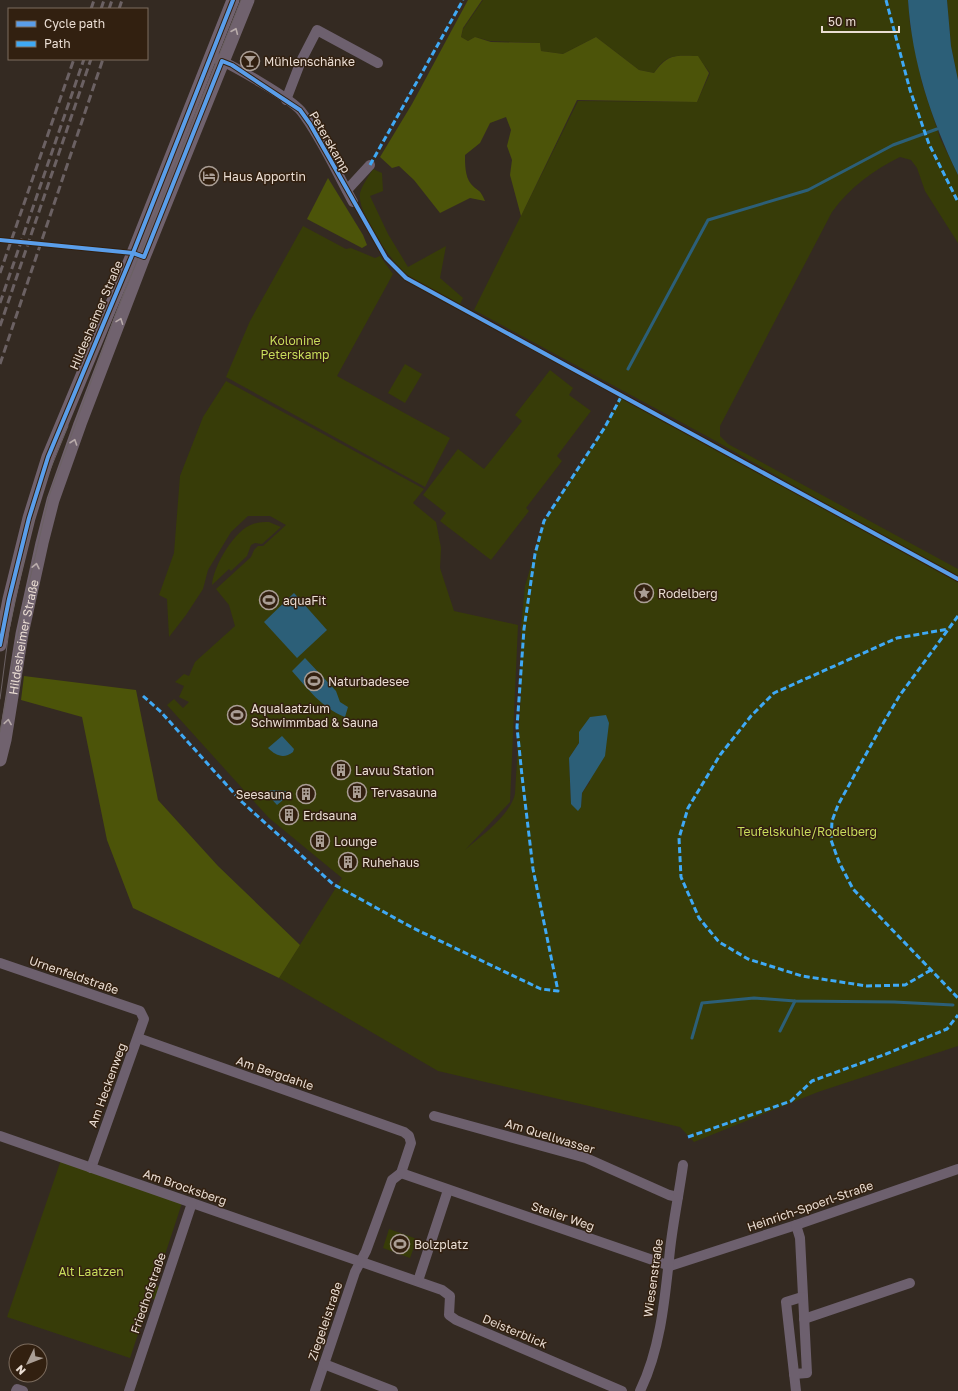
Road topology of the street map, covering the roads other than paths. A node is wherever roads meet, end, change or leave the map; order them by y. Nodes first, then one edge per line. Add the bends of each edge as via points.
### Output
1 (233, 0) edge
2 (248, 0) edge
3 (210, 56) junction
4 (222, 61) junction
5 (378, 63) dead end
6 (286, 100) junction
7 (370, 165) dead end
8 (347, 190) junction
9 (353, 202) dead end
10 (0, 645) edge
11 (0, 760) edge
12 (0, 963) edge
13 (140, 1011) joint
14 (138, 1038) junction
15 (434, 1116) dead end
16 (0, 1136) edge
17 (683, 1165) dead end
18 (91, 1168) junction
19 (958, 1169) edge
20 (401, 1173) junction
21 (448, 1190) junction
22 (678, 1197) junction
23 (192, 1204) junction
24 (796, 1225) junction
25 (361, 1261) junction
26 (670, 1266) junction
27 (418, 1281) junction
28 (910, 1282) dead end
29 (802, 1296) junction
30 (804, 1319) junction
31 (324, 1364) junction
32 (794, 1374) junction
33 (129, 1391) edge
34 (315, 1391) edge
35 (393, 1391) edge
36 (622, 1391) edge
37 (640, 1391) edge
38 (796, 1391) edge

1 - 3 street, Hildesheimer Straße
4 -> 2 street, Hildesheimer Straße
3 - 4 street, Peterskamp
3 - 10 street, Hildesheimer Straße via 133,253 48,457 29,518
4 - 6 street, Peterskamp
11 -> 4 street, Hildesheimer Straße via 22,634 54,500 80,424
5 - 6 street via 317,30 301,61
6 - 8 street, Peterskamp via 300,110 310,124
7 - 8 street
8 - 9 street, Peterskamp
12 - 13 street, Urnenfeldstraße
13 - 14 street, Am Heckenweg via 144,1019
14 - 18 street, Am Heckenweg
14 - 20 street, Am Bergdahle via 404,1132 409,1136 411,1143
15 - 22 street, Am Quellwasser via 586,1158
16 - 18 street, Am Brocksberg
17 - 22 street, Wiesenstraße
18 - 23 street, Am Brocksberg
19 - 24 street, Heinrich-Spoerl-Straße
20 - 21 street, Steiler Weg
20 - 25 street, Ziegeleistraße via 392,1180
21 - 26 street, Steiler Weg
21 - 27 street
22 - 26 street, Wiesenstraße
23 - 25 street, Am Brocksberg
23 - 33 street, Friedhofstraße
24 - 26 street, Heinrich-Spoerl-Straße
24 - 29 street via 800,1238
25 - 27 street, Am Brocksberg
25 - 31 street, Ziegeleistraße
26 - 37 street, Wiesenstraße via 655,1350
27 - 36 street, Deisterblick via 442,1290 450,1296 449,1315 456,1320
28 - 30 street
29 - 30 street
29 - 32 street via 786,1302
30 - 32 street via 807,1373
31 - 34 street, Ziegeleistraße
31 - 35 street
32 - 38 street

